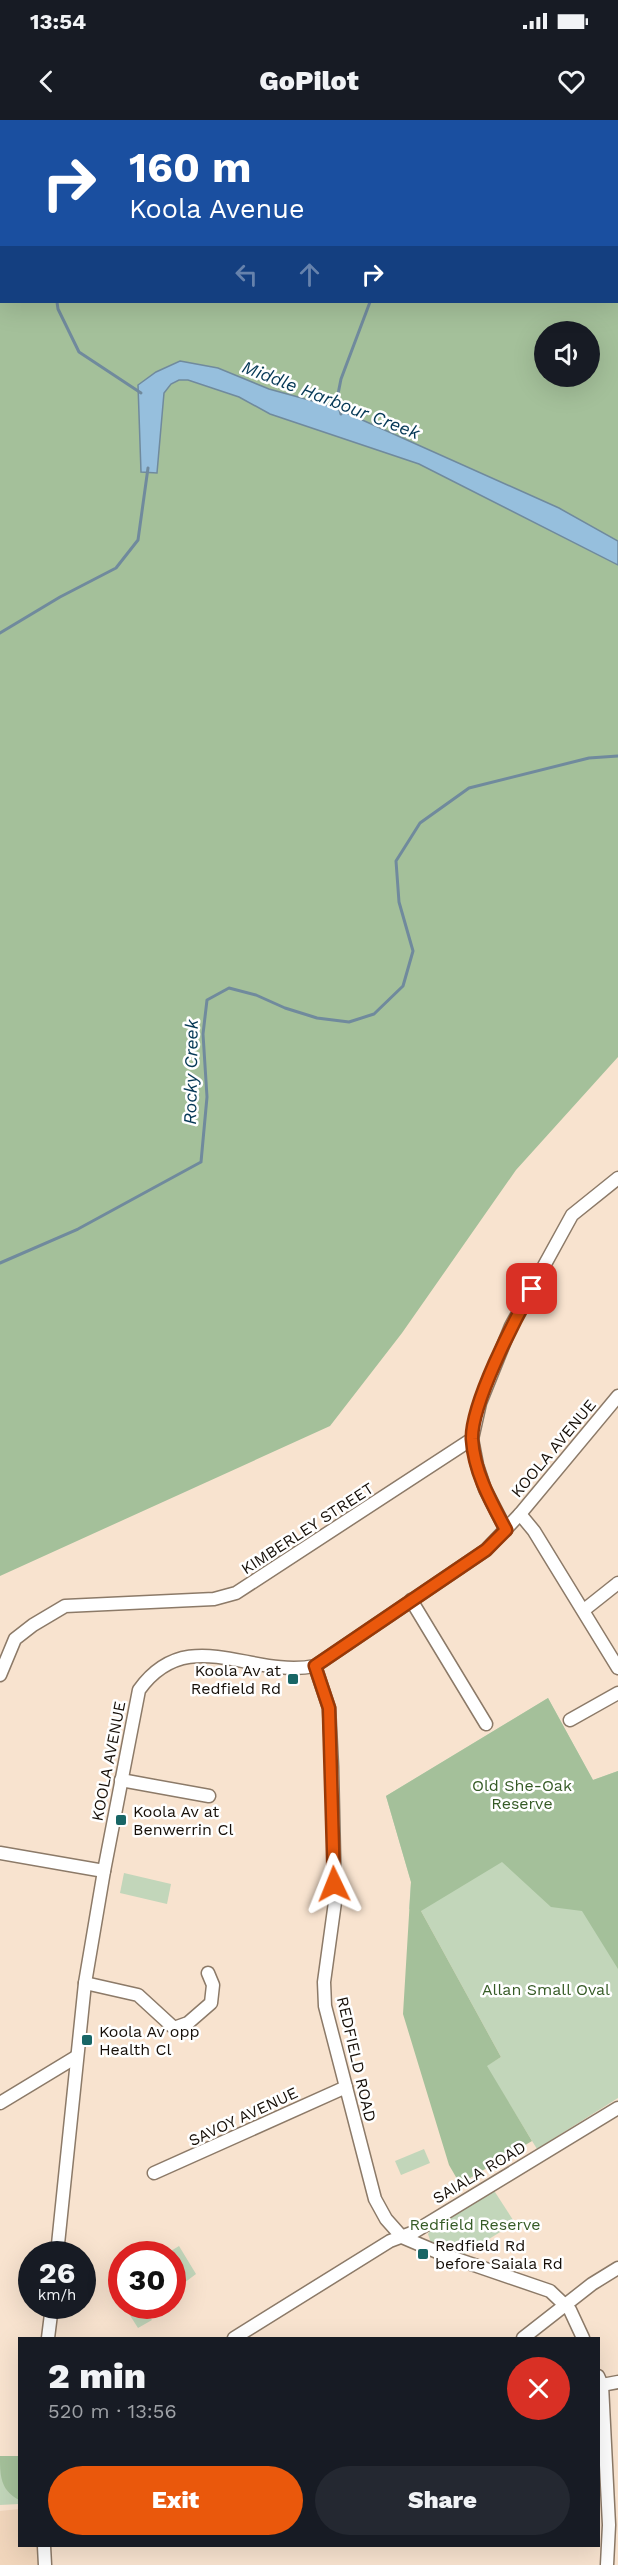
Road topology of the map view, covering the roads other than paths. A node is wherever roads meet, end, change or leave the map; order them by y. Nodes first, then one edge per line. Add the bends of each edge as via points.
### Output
1 (618, 1178) edge
2 (618, 1396) edge
3 (472, 1438) junction
4 (520, 1514) junction
5 (506, 1530) junction
6 (618, 1584) edge
7 (411, 1600) junction
8 (584, 1610) junction
9 (315, 1666) junction
10 (618, 1668) edge
11 (0, 1675) edge
12 (618, 1693) edge
13 (570, 1720) dead end
14 (486, 1724) dead end
15 (121, 1780) junction
16 (209, 1796) dead end
17 (0, 1853) edge
18 (104, 1872) junction
19 (208, 1973) dead end
20 (85, 1983) junction
21 (76, 2057) junction
22 (346, 2087) junction
23 (0, 2103) edge
24 (618, 2108) edge
25 (154, 2173) dead end
26 (402, 2237) junction
27 (58, 2241) edge
28 (618, 2268) edge
29 (566, 2305) junction
30 (50, 2319) edge
31 (48, 2337) edge
32 (236, 2337) edge
33 (524, 2337) edge
34 (582, 2337) edge
35 (600, 2380) edge
36 (618, 2382) edge
37 (44, 2547) edge
38 (45, 2565) edge
39 (606, 2565) edge

1 - 3 street via 572,1215 512,1326 480,1403
2 - 4 street, KOOLA AVENUE
3 - 5 street via 485,1489
3 - 11 street, KIMBERLEY STREET via 236,1593 214,1599 65,1606 15,1639
4 - 5 street, KOOLA AVENUE
4 - 8 street
5 - 7 street, KOOLA AVENUE via 486,1550
6 - 8 street
7 - 9 street, KOOLA AVENUE
7 - 14 street
8 - 10 street
9 - 15 street, KOOLA AVENUE via 297,1670 197,1655 183,1656 158,1668 139,1690
9 - 22 street, REDFIELD ROAD via 329,1708 332,1767 335,1902 324,1982 325,2006
12 - 13 street
15 - 16 street
15 - 18 street, KOOLA AVENUE
17 - 18 street
18 - 20 street, KOOLA AVENUE
19 - 20 street via 213,1985 211,2003 188,2023 174,2028 138,1995
20 - 21 street, KOOLA AVENUE
21 - 23 street
21 - 27 street, KOOLA AVENUE
22 - 25 street, SAVOY AVENUE
22 - 26 street, REDFIELD ROAD via 375,2199
24 - 26 street, SAIALA ROAD
26 - 29 street, REDFIELD ROAD via 539,2285
26 - 32 street, SAIALA ROAD
28 - 29 street
29 - 33 street
29 - 34 street
30 - 31 street
35 - 36 street
35 - 39 street via 609,2524
37 - 38 street

